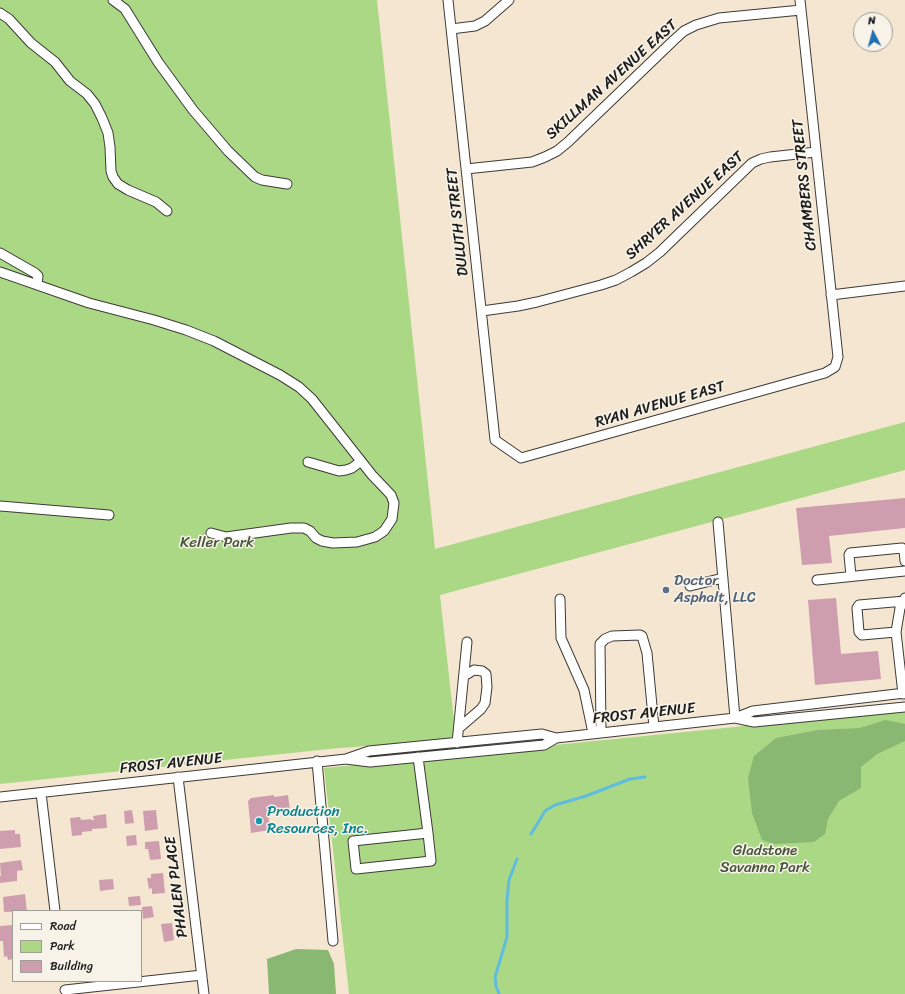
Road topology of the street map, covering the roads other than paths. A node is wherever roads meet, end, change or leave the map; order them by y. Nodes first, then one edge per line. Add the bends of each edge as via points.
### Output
1 (113, 0) edge
2 (448, 0) edge
3 (509, 0) edge
4 (800, 0) edge
5 (801, 10) junction
6 (0, 13) edge
7 (451, 29) junction
8 (816, 152) junction
9 (466, 169) junction
10 (287, 184) dead end
11 (167, 211) dead end
12 (0, 254) edge
13 (0, 272) edge
14 (37, 285) junction
15 (905, 286) edge
16 (831, 295) junction
17 (482, 311) junction
18 (834, 367) joint
19 (495, 440) joint
20 (361, 461) junction
21 (308, 462) dead end
22 (0, 506) edge
23 (109, 515) dead end
24 (718, 522) dead end
25 (211, 533) dead end
26 (905, 561) edge
27 (905, 571) edge
28 (851, 576) junction
29 (723, 578) junction
30 (817, 580) dead end
31 (690, 586) dead end
32 (560, 599) dead end
33 (904, 601) edge
34 (902, 614) edge
35 (896, 632) junction
36 (467, 642) dead end
37 (464, 676) junction
38 (904, 694) edge
39 (905, 706) edge
40 (735, 718) junction
41 (654, 727) junction
42 (459, 728) junction
43 (597, 733) junction
44 (556, 738) junction
45 (457, 743) junction
46 (418, 757) junction
47 (346, 758) junction
48 (317, 761) junction
49 (178, 777) junction
50 (40, 792) junction
51 (0, 797) edge
52 (428, 833) junction
53 (55, 910) edge
54 (333, 941) dead end
55 (202, 975) junction
56 (142, 981) edge
57 (128, 982) edge
58 (64, 988) edge
59 (204, 994) edge

1 - 10 street via 124,9 193,110 228,151 255,177
2 - 7 street, DULUTH STREET
3 - 7 street via 485,21 475,26
4 - 5 street, CHAMBERS STREET
5 - 8 street, CHAMBERS STREET
5 - 9 street, SKILLMAN AVENUE EAST via 719,18 696,25 674,40 556,151 532,162
6 - 11 street via 31,43 56,62 70,81 95,104 108,133 111,171 118,184 156,202
7 - 9 street, DULUTH STREET
8 - 16 street, CHAMBERS STREET
8 - 17 street, SHRYER AVENUE EAST via 770,156 752,163 660,252 616,280 537,302
9 - 17 street, DULUTH STREET
12 - 14 street via 35,273 38,276
13 - 14 street
14 - 20 street via 88,303 186,330 214,341 280,375 312,398
15 - 16 street
16 - 18 street, CHAMBERS STREET via 838,357
17 - 19 street, DULUTH STREET
18 - 19 street, RYAN AVENUE EAST via 825,373 521,458
20 - 21 street via 352,468 339,471
20 - 25 street via 391,495 394,503 389,525 384,532 375,537 357,542 333,543 316,538 304,528 284,528 226,537
22 - 23 street
24 - 29 street
26 - 28 street via 902,548 850,553
27 - 28 street
28 - 30 street
29 - 31 street
29 - 40 street
32 - 43 street via 561,638 584,690
33 - 34 street
33 - 35 street via 859,605 857,608 859,632 862,635
34 - 35 street
35 - 38 street
36 - 37 street
37 - 42 street
37 - 42 street via 474,670 482,671 486,674 487,692 481,709
38 - 40 street, FROST AVENUE via 753,712
39 - 40 street, FROST AVENUE via 754,722
40 - 41 street, FROST AVENUE
41 - 43 street, FROST AVENUE
41 - 43 street via 647,653 642,636 612,636 600,644
42 - 45 street
43 - 44 street, FROST AVENUE
44 - 45 street, FROST AVENUE via 542,734
44 - 46 street, FROST AVENUE via 544,745
45 - 47 street, FROST AVENUE via 369,751
46 - 47 street, FROST AVENUE via 370,762
46 - 52 street
47 - 48 street, FROST AVENUE
48 - 49 street, FROST AVENUE
48 - 54 street
49 - 50 street, FROST AVENUE
49 - 55 street, PHALEN PLACE
50 - 51 street, FROST AVENUE
50 - 53 street
52 - 52 street via 431,861 356,869 353,841
55 - 56 street
55 - 59 street, PHALEN PLACE
57 - 58 street

